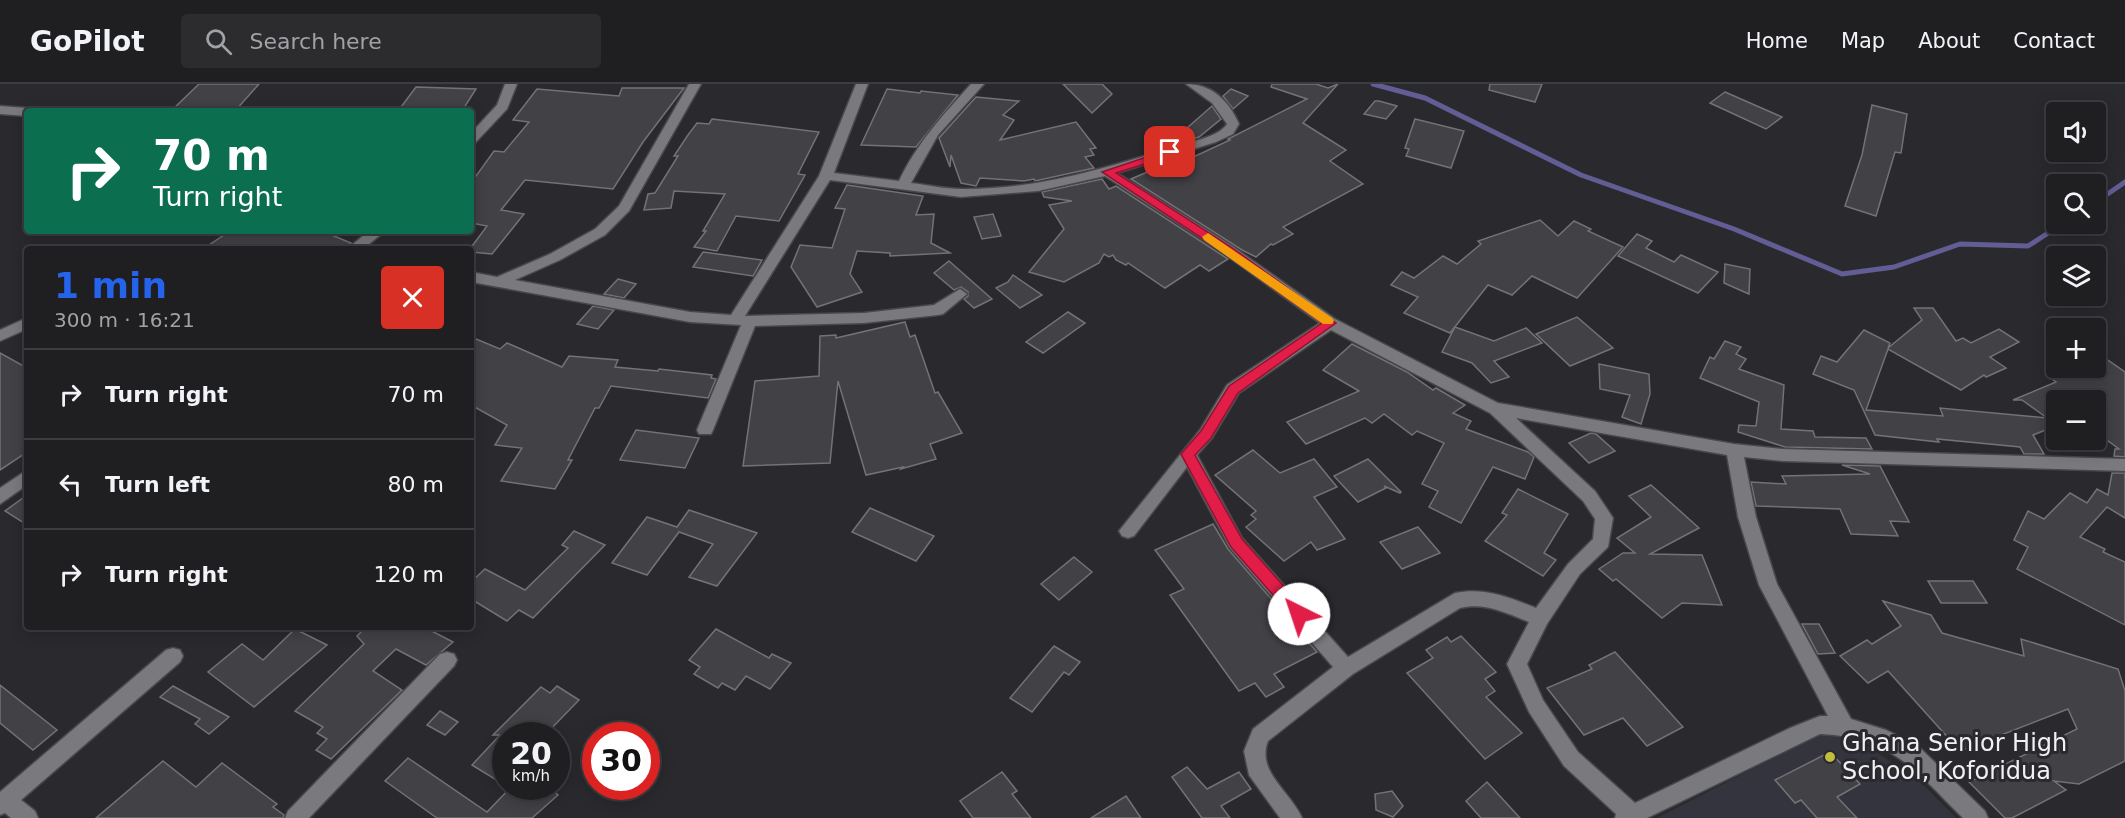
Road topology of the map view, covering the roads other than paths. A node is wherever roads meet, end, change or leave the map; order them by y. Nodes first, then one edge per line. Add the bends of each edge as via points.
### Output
1 (512, 84) edge
2 (695, 84) edge
3 (862, 84) edge
4 (978, 84) edge
5 (1192, 84) edge
6 (0, 110) edge
7 (24, 112) edge
8 (474, 137) edge
9 (1107, 172) junction
10 (826, 176) junction
11 (903, 186) junction
12 (374, 234) edge
13 (358, 246) edge
14 (474, 278) edge
15 (498, 282) junction
16 (960, 294) dead end
17 (742, 321) junction
18 (1330, 323) junction
19 (22, 325) dead end
20 (0, 336) edge
21 (1494, 408) junction
22 (705, 430) dead end
23 (1734, 450) junction
24 (1188, 454) junction
25 (2125, 465) edge
26 (24, 478) edge
27 (0, 497) edge
28 (1128, 531) dead end
29 (1540, 618) junction
30 (172, 656) dead end
31 (447, 660) dead end
32 (1346, 668) junction
33 (1844, 726) junction
34 (2, 803) edge
35 (1629, 816) edge
36 (28, 818) edge
37 (295, 818) edge
38 (1292, 818) edge
39 (1978, 818) edge

1 - 8 street via 503,106
2 - 15 street via 624,207 600,232
3 - 10 street
4 - 11 street via 933,133
5 - 9 street via 1228,112 1233,124 1229,131
6 - 7 street
9 - 11 street via 1038,187 961,193
9 - 18 street via 1227,249
10 - 11 street
10 - 17 street
12 - 13 street
14 - 15 street
15 - 17 street via 690,317
16 - 17 street via 938,310 864,318
17 - 22 street
18 - 21 street
18 - 24 street via 1233,389 1206,434
19 - 20 street
21 - 23 street
21 - 29 street via 1589,496 1605,518 1602,542 1574,569
23 - 25 street via 1793,456
23 - 33 street via 1747,518 1768,585
24 - 28 street
24 - 32 street via 1236,543
26 - 27 street
29 - 32 street via 1469,596
29 - 35 street via 1517,664 1536,706 1570,759
30 - 34 street
31 - 37 street
32 - 38 street via 1260,735 1254,751 1256,768
33 - 35 street via 1820,725 1797,734
33 - 39 street via 1879,735 1910,752
34 - 36 street

